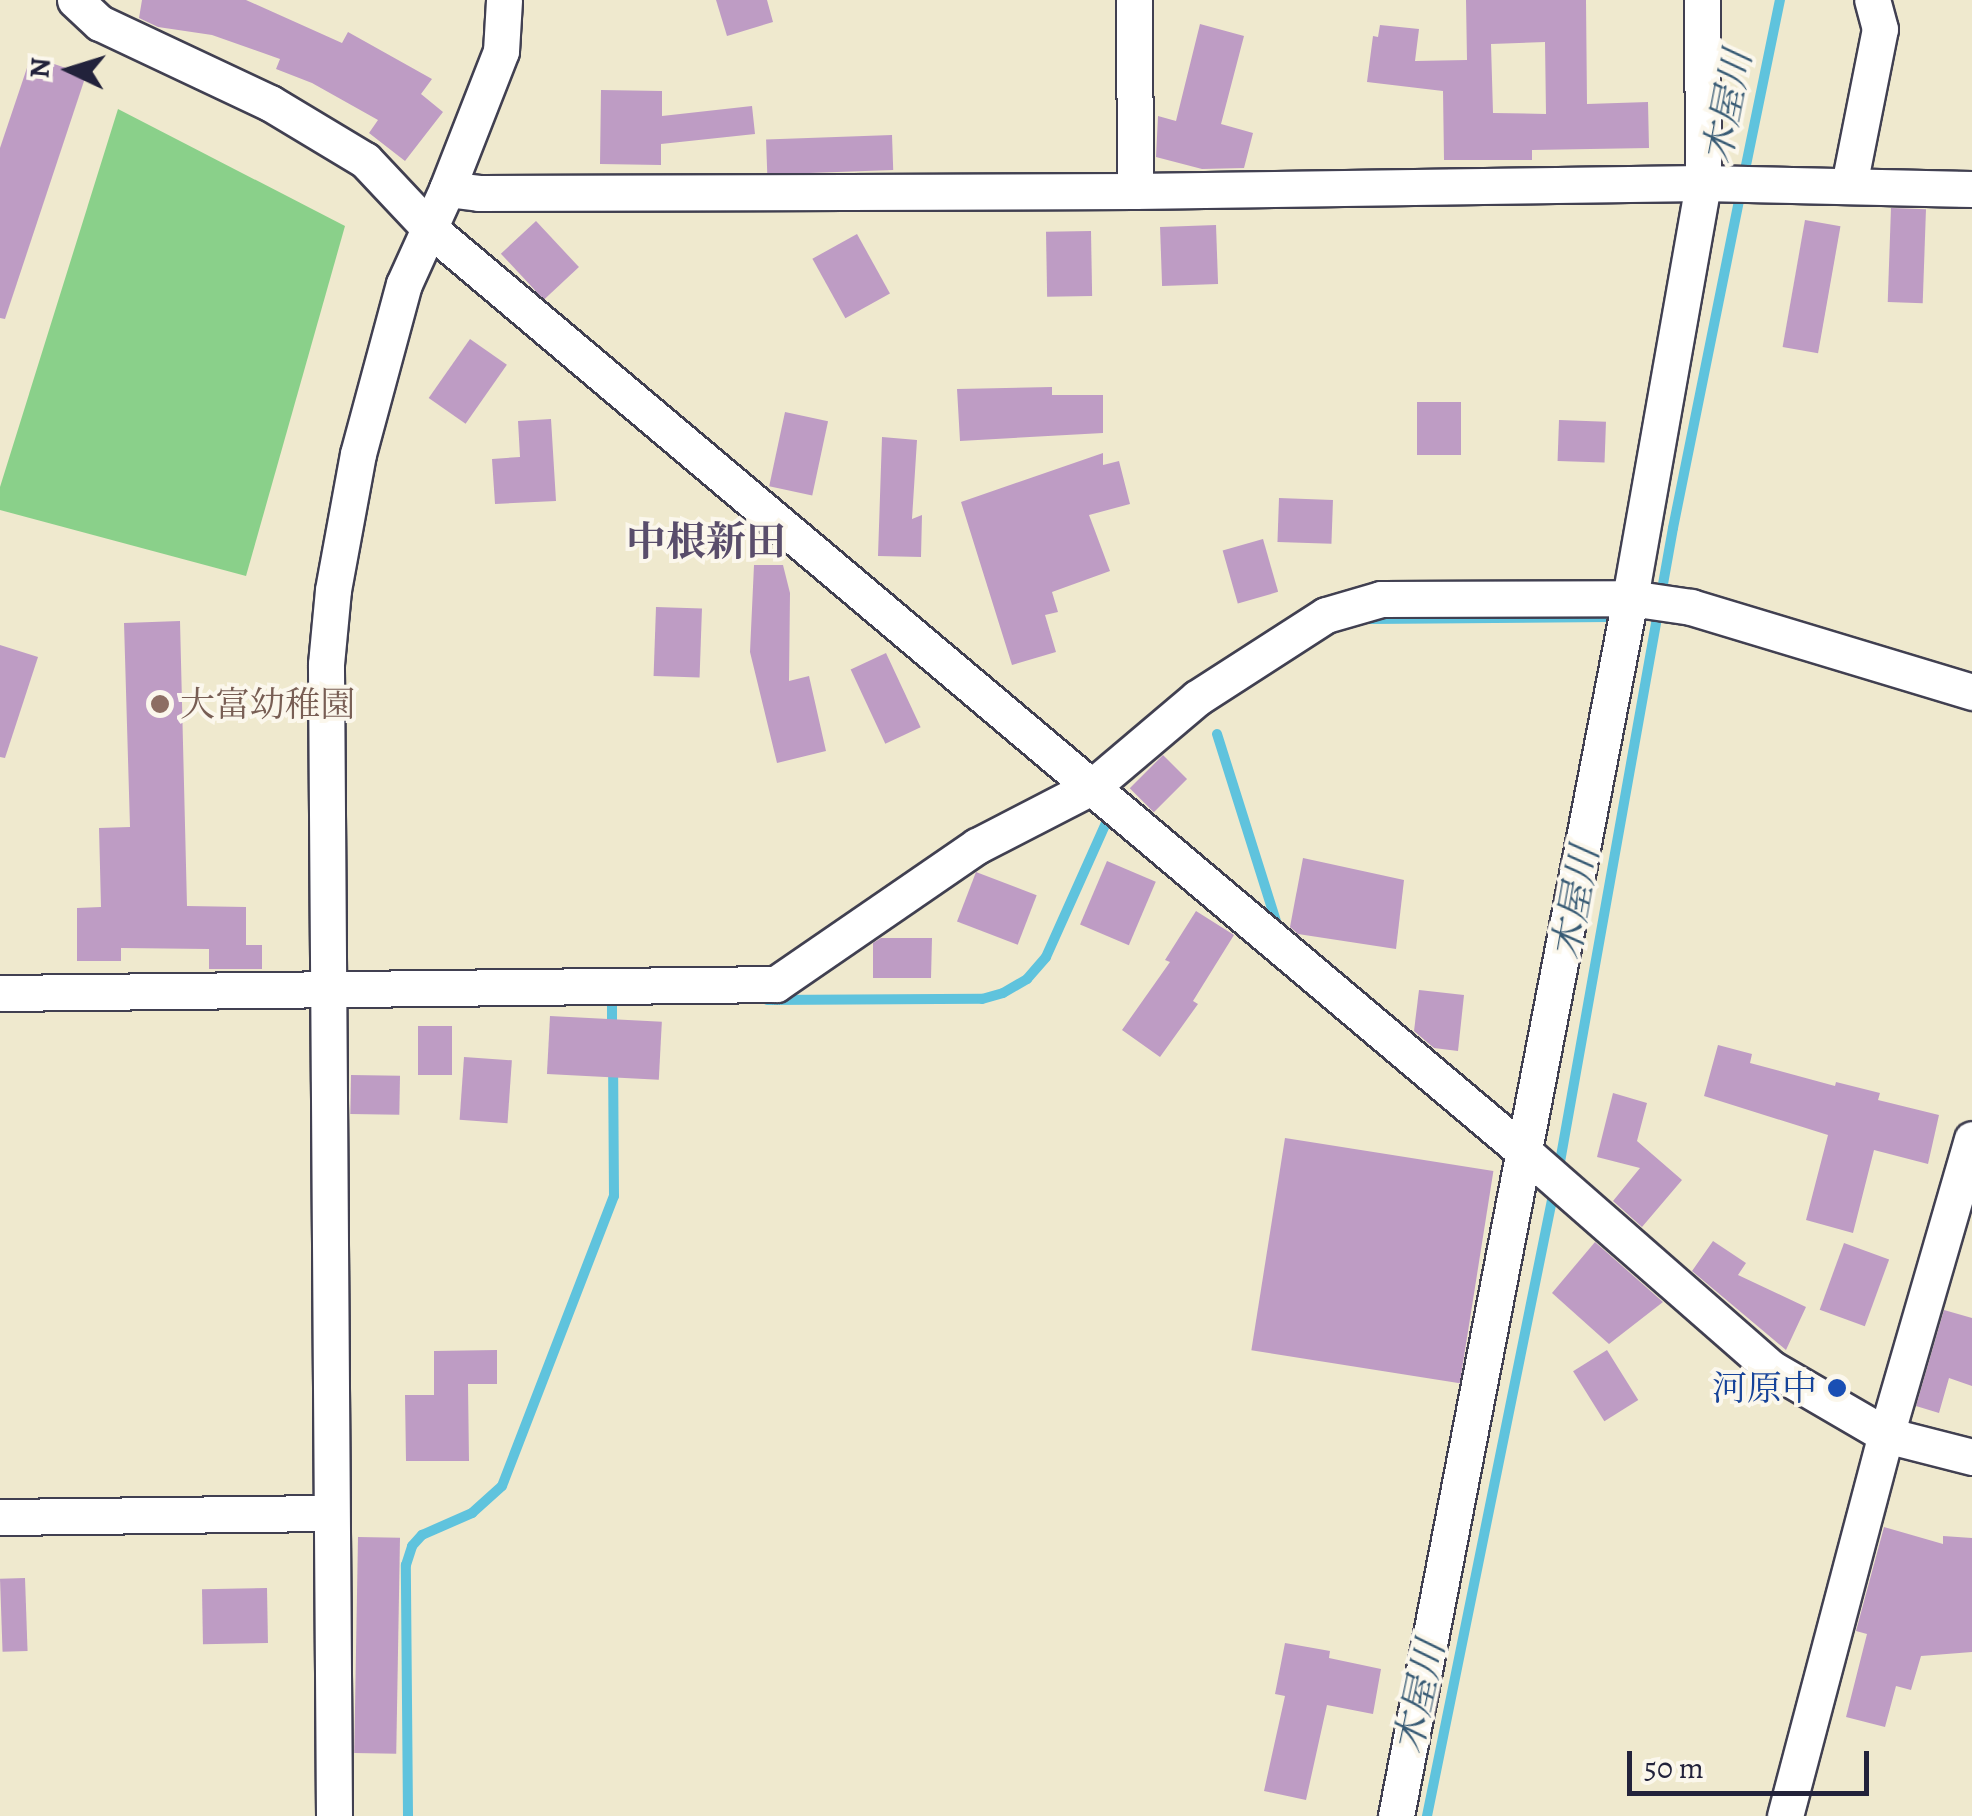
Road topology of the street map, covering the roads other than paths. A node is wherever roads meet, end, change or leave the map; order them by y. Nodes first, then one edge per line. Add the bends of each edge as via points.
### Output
1 (75, 0) edge
2 (504, 0) edge
3 (1134, 0) edge
4 (1702, 0) edge
5 (1872, 0) edge
6 (1703, 183) junction
7 (1849, 185) junction
8 (447, 189) junction
9 (1972, 189) edge
10 (1135, 192) junction
11 (430, 229) junction
12 (1630, 598) junction
13 (1972, 692) edge
14 (1092, 786) junction
15 (326, 990) junction
16 (0, 994) edge
17 (1972, 1138) edge
18 (1523, 1151) junction
19 (1886, 1436) junction
20 (1972, 1457) edge
21 (331, 1512) junction
22 (0, 1517) edge
23 (334, 1816) edge
24 (1396, 1816) edge
25 (1786, 1816) edge

1 - 11 street via 100,24 270,103 365,160
2 - 8 street via 500,50
3 - 10 street
4 - 6 street
5 - 7 street via 1880,29
6 - 7 street
6 - 10 street
6 - 12 street
7 - 9 street
8 - 10 street
8 - 11 street
11 - 14 street
11 - 15 street via 404,284 363,435 333,590 326,664
12 - 13 street via 1692,606
12 - 14 street via 1381,599 1326,615 1198,698
12 - 18 street
14 - 15 street via 977,846 776,984
14 - 18 street
15 - 16 street
15 - 21 street
17 - 19 street
18 - 19 street via 1771,1368
18 - 24 street
19 - 20 street
19 - 25 street
21 - 22 street
21 - 23 street

